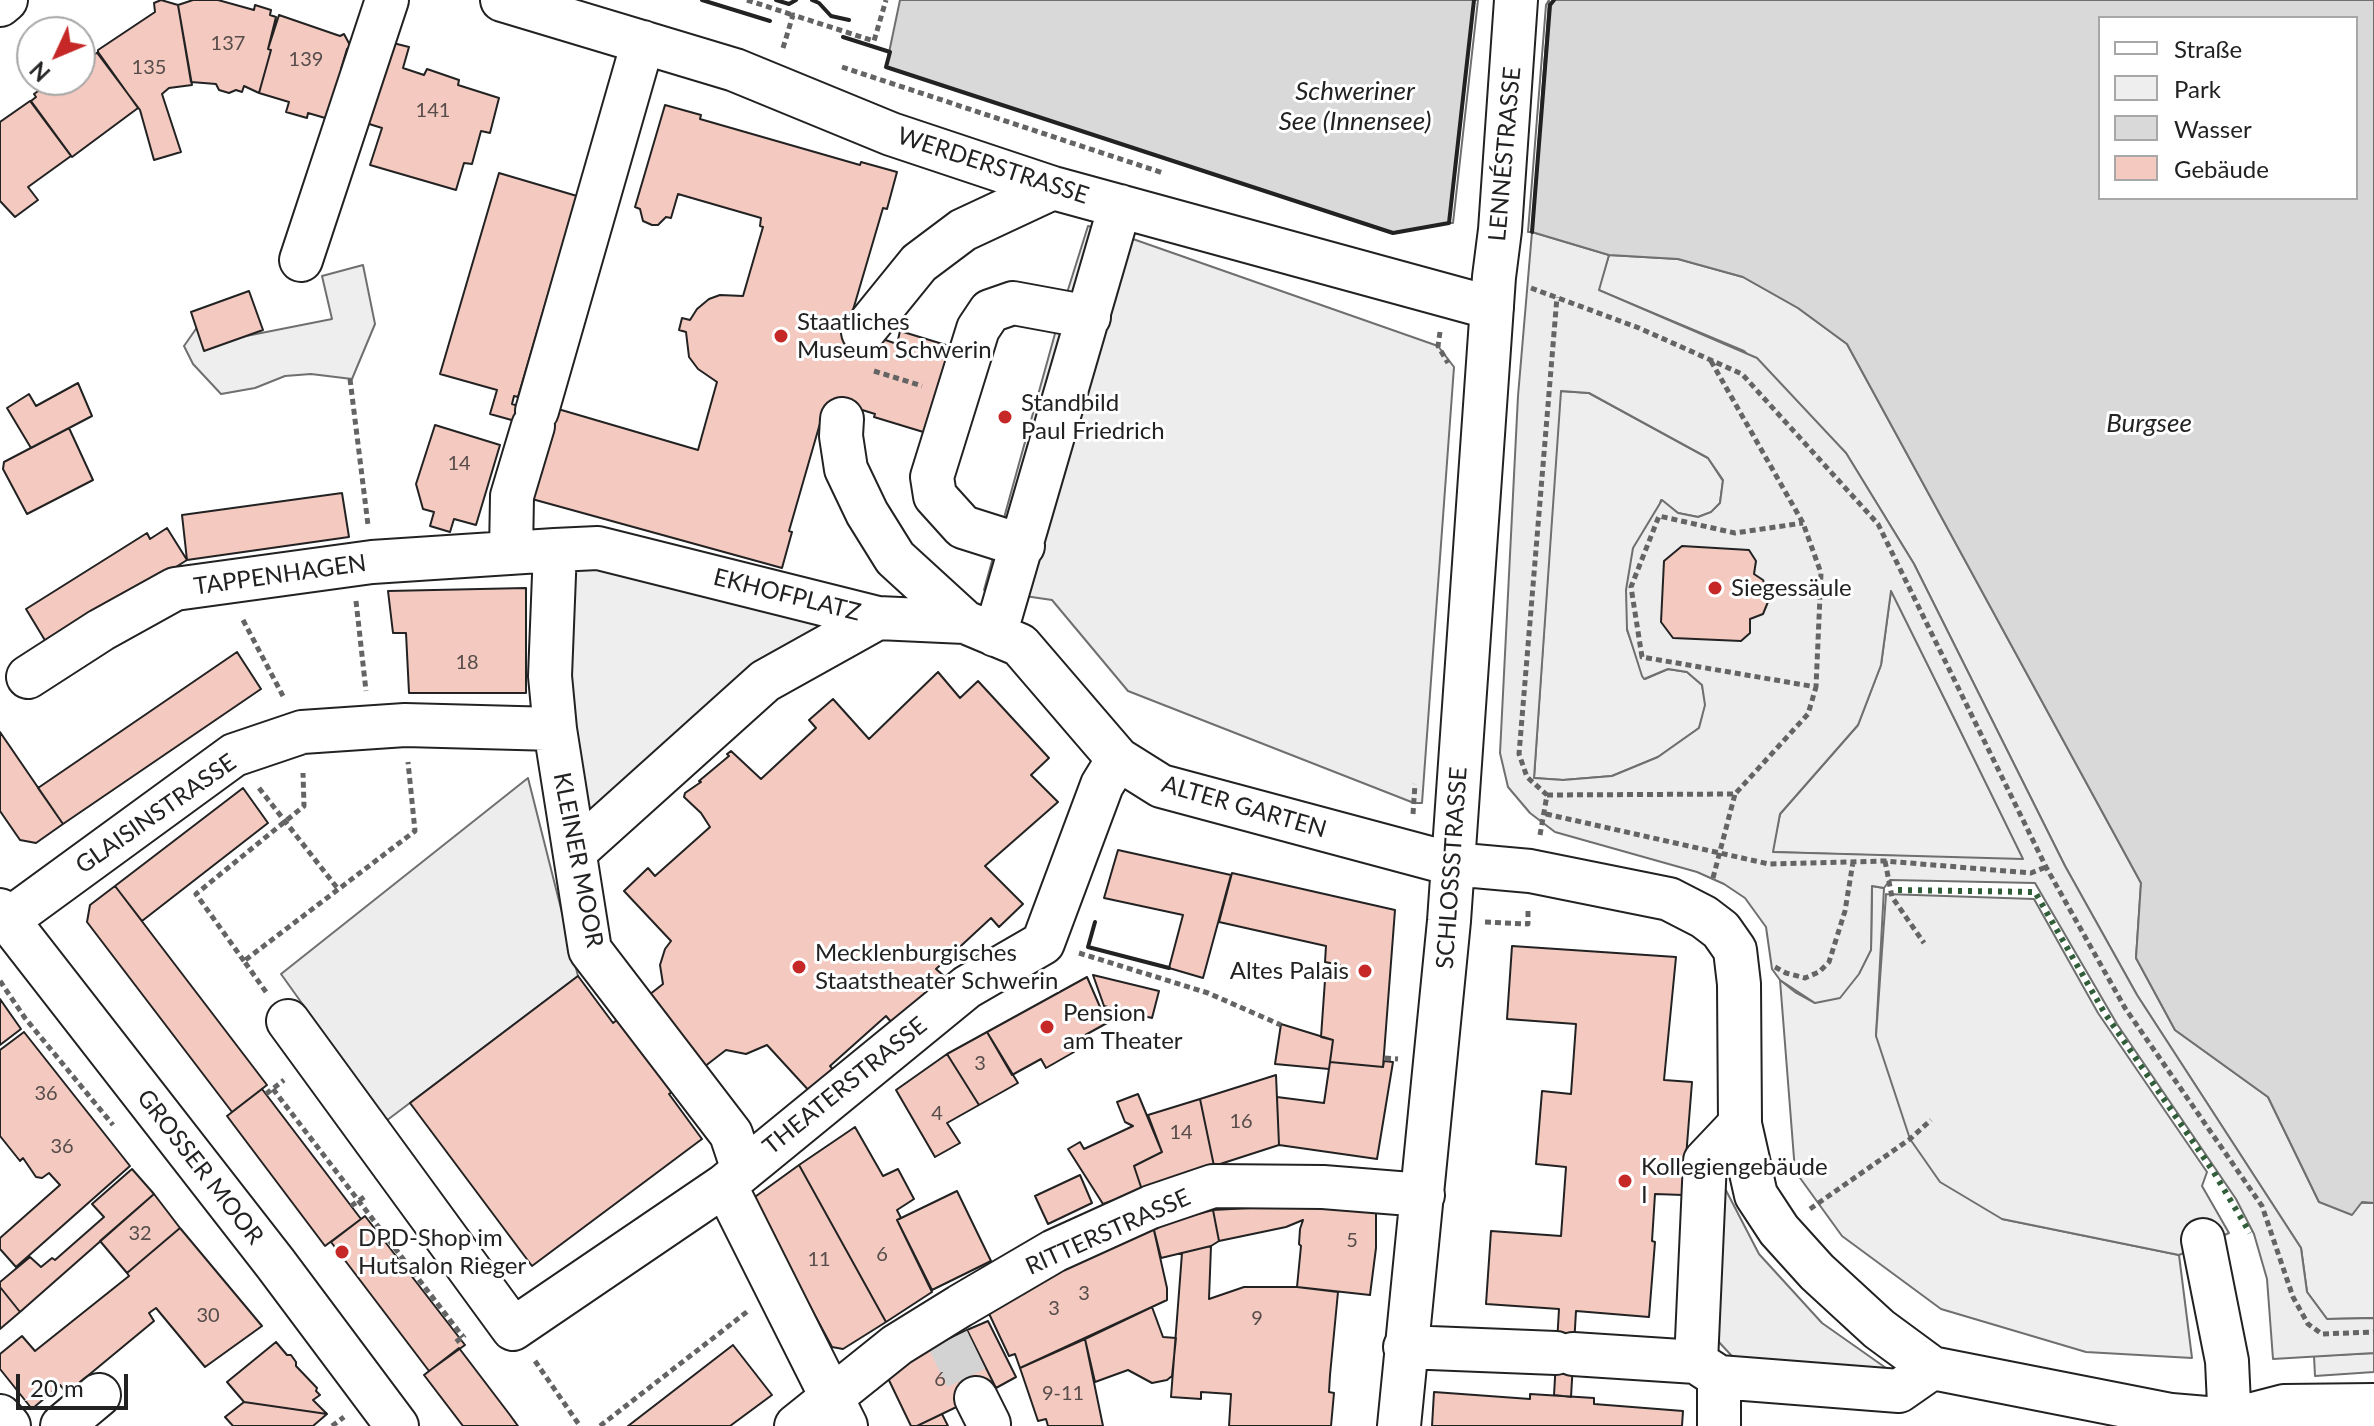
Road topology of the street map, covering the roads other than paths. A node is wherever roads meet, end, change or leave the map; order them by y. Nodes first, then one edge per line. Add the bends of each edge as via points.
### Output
1 (6, 0) edge
2 (387, 0) edge
3 (502, 0) edge
4 (1516, 0) edge
5 (0, 5) edge
6 (643, 42) junction
7 (1053, 188) junction
8 (1120, 206) junction
9 (301, 260) dead end
10 (1507, 297) junction
11 (1089, 317) junction
12 (862, 350) road end
13 (842, 419) dead end
14 (1023, 546) junction
15 (555, 550) junction
16 (511, 553) junction
17 (878, 618) junction
18 (980, 628) junction
19 (28, 677) dead end
20 (555, 729) junction
21 (1118, 759) junction
22 (576, 851) junction
23 (1452, 864) junction
24 (4, 915) edge
25 (288, 1021) road end
26 (1740, 1124) junction
27 (734, 1178) junction
28 (1423, 1195) junction
29 (2203, 1240) dead end
30 (1405, 1347) junction
31 (1932, 1368) junction
32 (1707, 1369) junction
33 (99, 1395) dead end
34 (2374, 1405) edge
35 (838, 1413) edge
36 (0, 1416) edge
37 (388, 1423) edge
38 (2230, 1423) edge
39 (9, 1426) edge
40 (62, 1426) edge
41 (796, 1426) edge
42 (1399, 1426) edge
43 (1719, 1426) edge

1 - 5 street
2 - 9 street
3 - 6 street, WERDERSTRASSE
4 - 10 street, LENNÉSTRASSE via 1500,230
6 - 7 street, WERDERSTRASSE via 735,70 891,134
6 - 16 street via 512,496
7 - 8 street, WERDERSTRASSE
7 - 12 street via 963,230 919,263
8 - 10 street, WERDERSTRASSE
8 - 11 street
10 - 23 street, SCHLOSSSTRASSE
11 - 14 street
11 - 14 street via 1013,303 990,311 978,329 932,477 935,496 963,527
13 - 18 street via 846,469 895,558
14 - 18 street
15 - 16 street, TAPPENHAGEN
15 - 17 street, EKHOFPLATZ via 598,548
15 - 20 street, KLEINER MOOR via 550,676
16 - 19 street, TAPPENHAGEN via 362,563 175,589
17 - 18 street, ALTER GARTEN
17 - 22 street, EKHOFPLATZ via 765,681
18 - 21 street, ALTER GARTEN via 1020,645
20 - 22 street, KLEINER MOOR
20 - 24 street, GLAISINSTRASSE via 388,726 302,732 234,755
21 - 23 street, ALTER GARTEN via 1161,786
21 - 27 street, THEATERSTRASSE via 1102,785 1043,943 967,987
22 - 27 street, KLEINER MOOR via 590,950 731,1134
23 - 26 street, ALTER GARTEN via 1530,871 1669,899 1721,930 1735,950 1739,984
23 - 28 street, SCHLOSSSTRASSE
24 - 37 street, GROSSER MOOR via 275,1263
25 - 27 street, THEATERSTRASSE via 513,1329
26 - 31 street, ALTER GARTEN via 1756,1195 1779,1230 1879,1329
26 - 32 street via 1705,1161
27 - 35 street, KLEINER MOOR via 777,1289
28 - 30 street, SCHLOSSSTRASSE
28 - 35 street, RITTERSTRASSE via 1213,1186 1151,1207 1054,1251 943,1330 897,1345
29 - 38 street via 2227,1361
30 - 32 street via 1565,1353
30 - 42 street, SCHLOSSSTRASSE
31 - 32 street via 1899,1391
31 - 38 street
32 - 43 street
33 - 40 street
34 - 38 street via 2284,1406
35 - 41 street, RITTERSTRASSE
36 - 39 street

